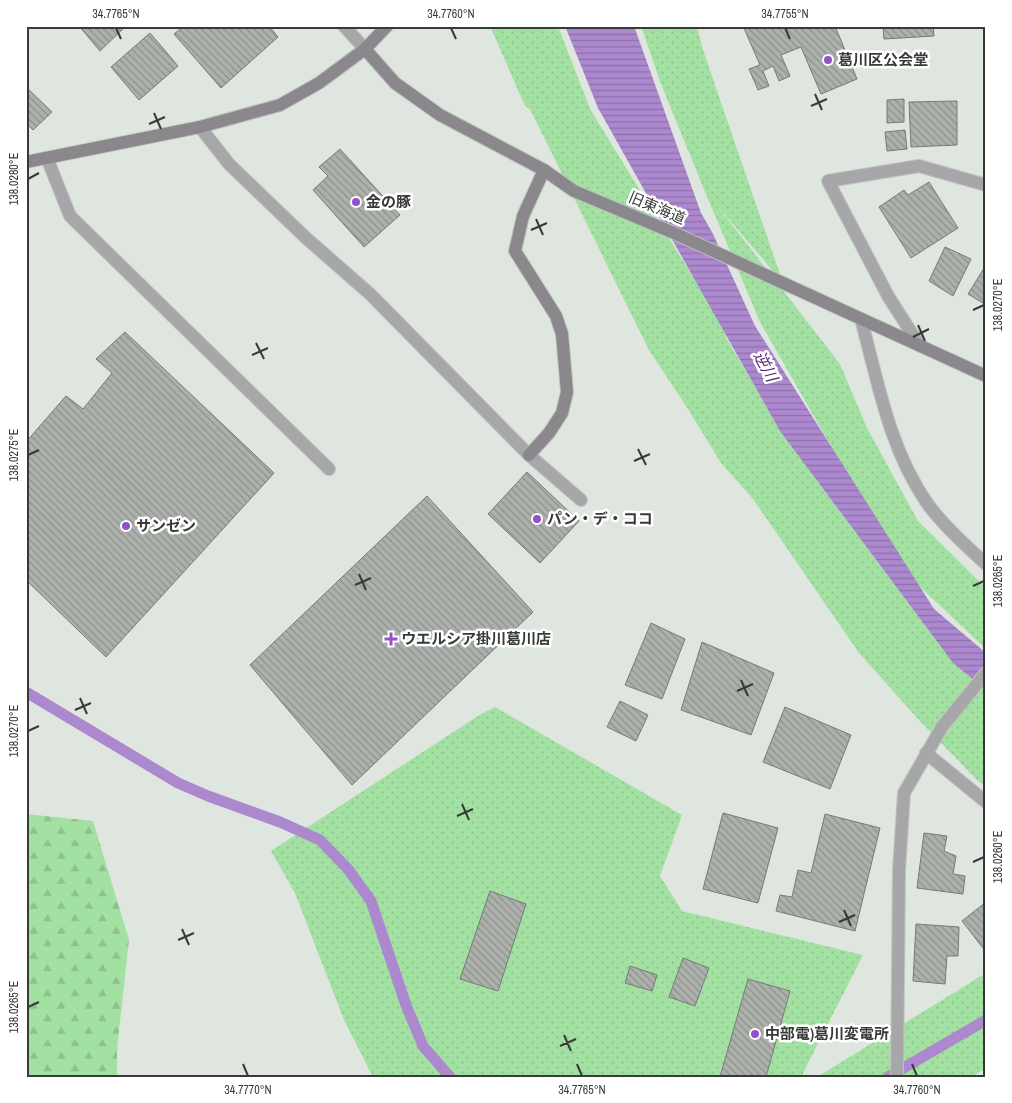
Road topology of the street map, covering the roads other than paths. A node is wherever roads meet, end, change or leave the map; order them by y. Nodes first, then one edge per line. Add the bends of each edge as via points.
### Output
1 (344, 26) edge
2 (387, 26) edge
3 (365, 49) junction
4 (200, 126) junction
5 (47, 158) junction
6 (26, 162) edge
7 (544, 170) junction
8 (986, 185) edge
9 (862, 319) junction
10 (920, 346) junction
11 (986, 376) edge
12 (529, 455) junction
13 (329, 468) dead end
14 (581, 500) dead end
15 (986, 564) edge
16 (986, 674) edge
17 (926, 753) junction
18 (986, 802) edge
19 (896, 1077) edge

1 - 3 street, 旧東海道
2 - 3 street
3 - 4 street via 319,83 280,105
3 - 7 street, 旧東海道 via 396,83 440,115
4 - 5 street
4 - 12 street via 229,164 370,294
5 - 6 street
5 - 13 street via 70,216
7 - 9 street, 旧東海道 via 574,191
7 - 12 street via 523,216 515,251 556,316 562,334 567,392 562,413
8 - 10 street via 918,166 828,181 888,296
9 - 10 street, 旧東海道
9 - 15 street via 888,420 903,462 928,504
10 - 11 street, 旧東海道
12 - 14 street
16 - 17 street via 942,727
17 - 18 street
17 - 19 street via 904,793 899,870

